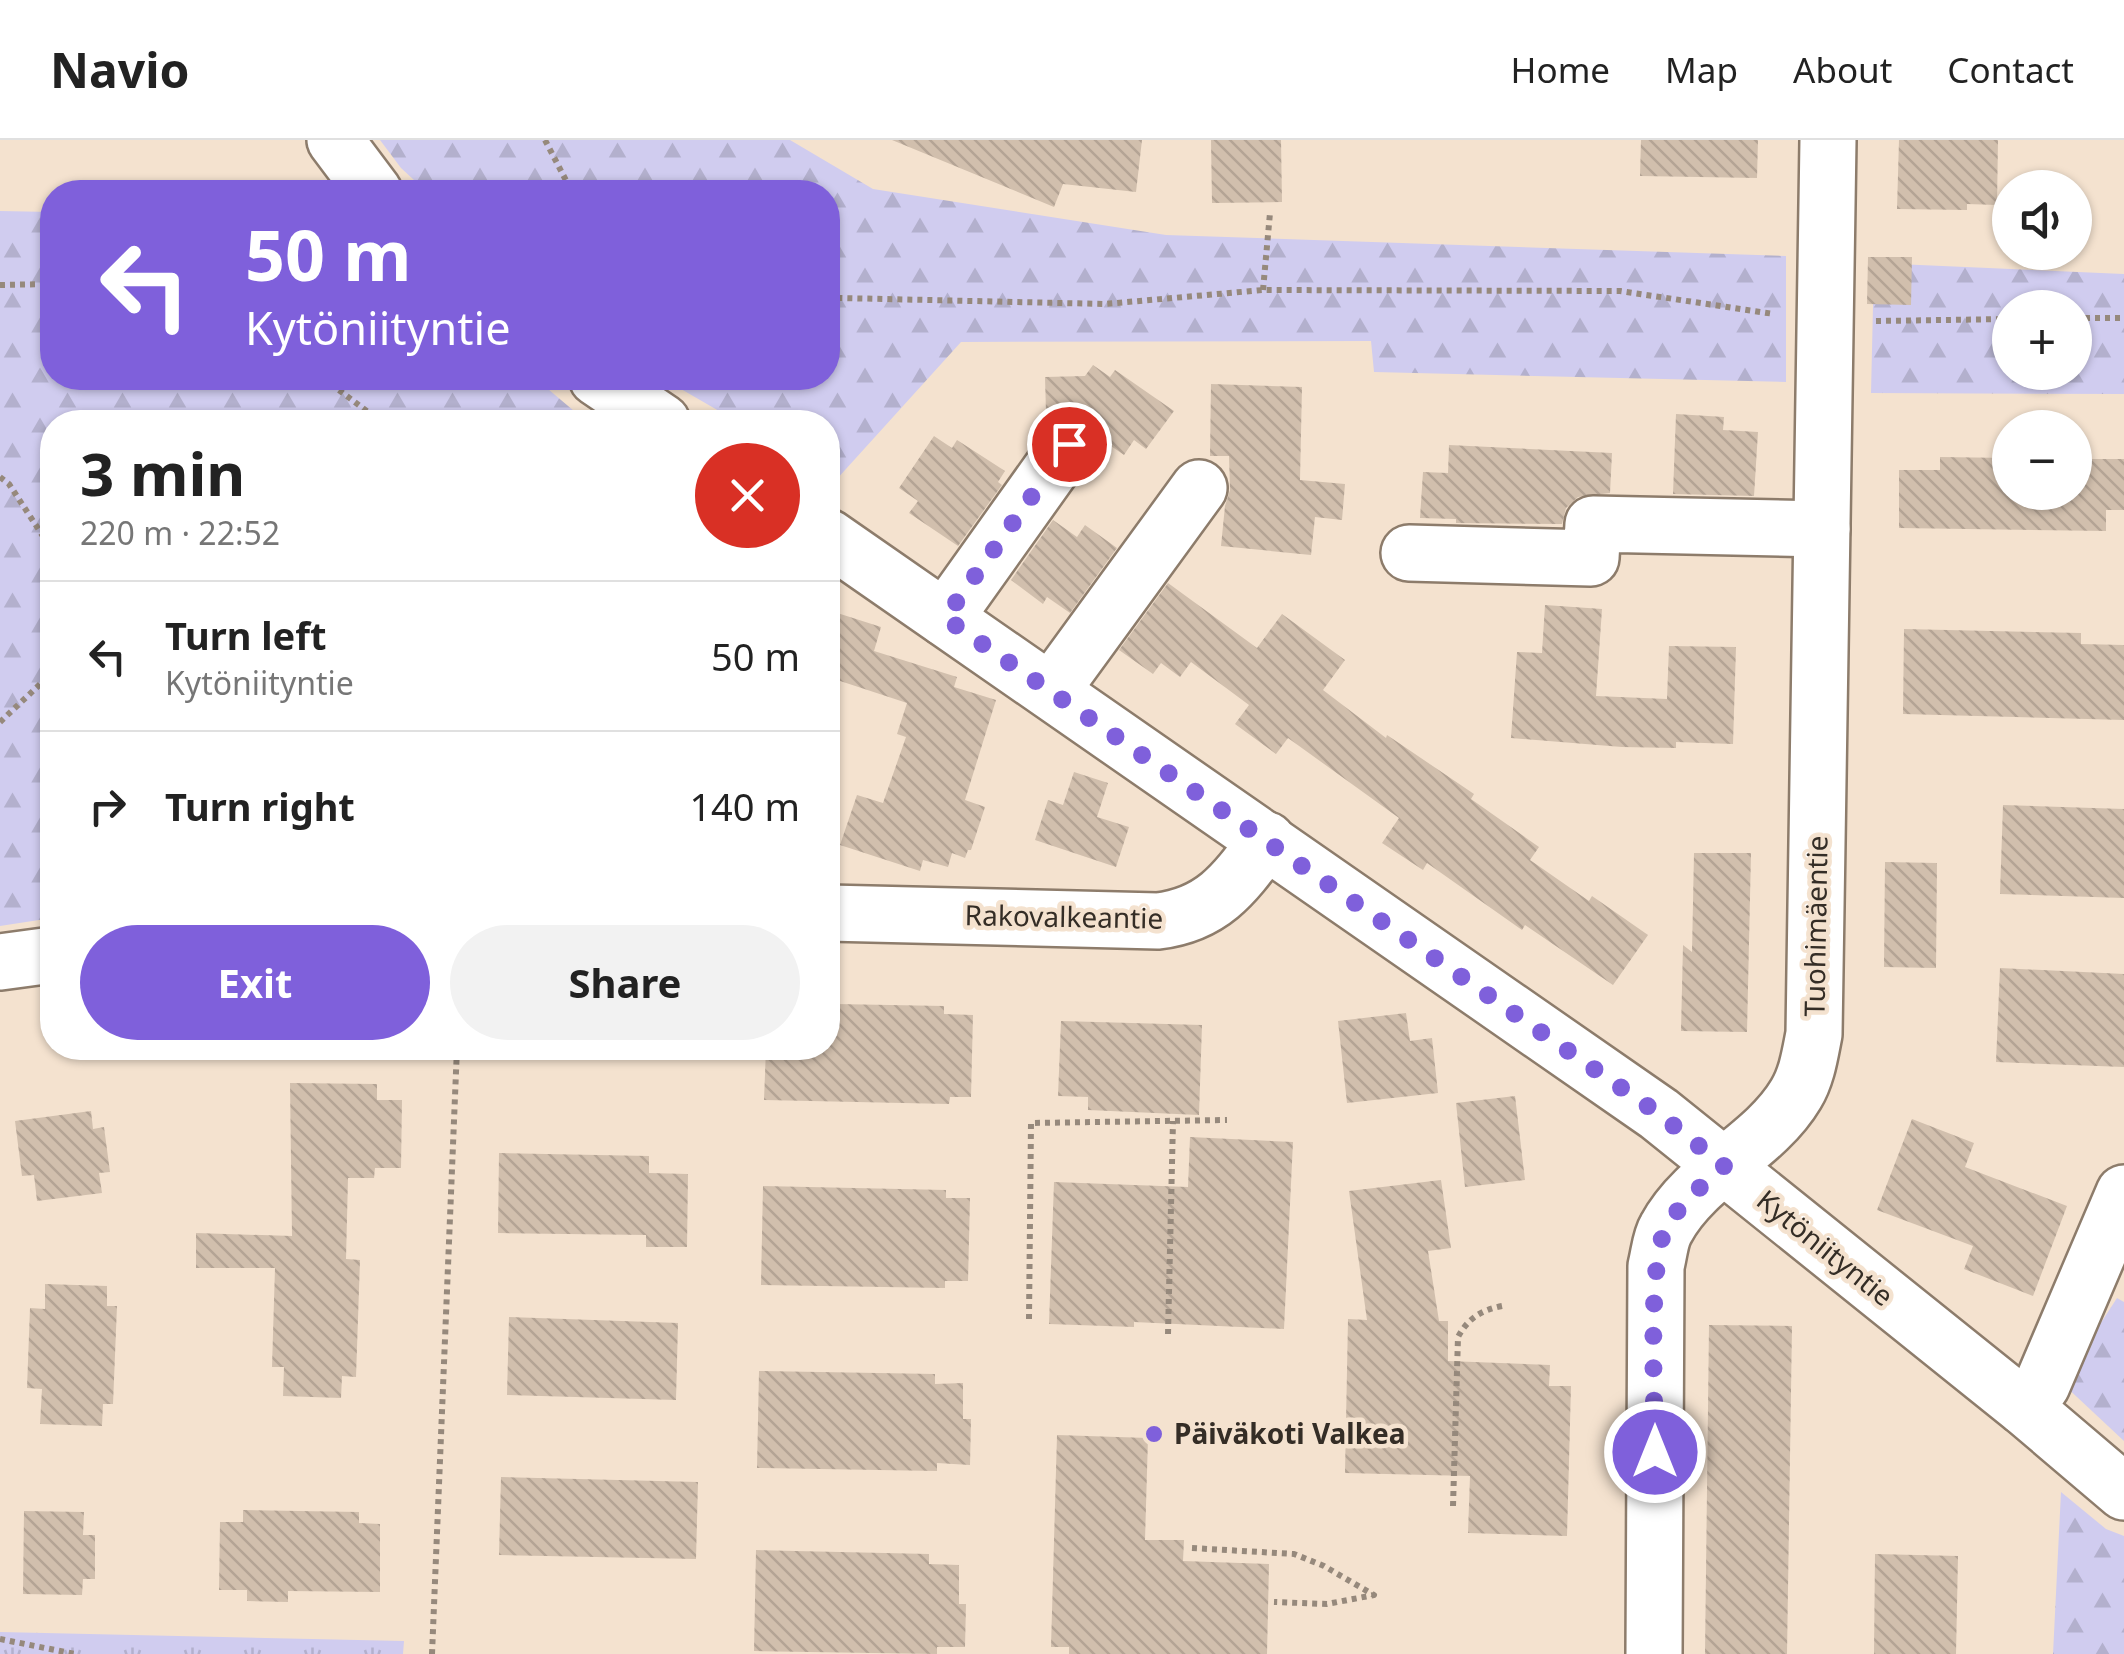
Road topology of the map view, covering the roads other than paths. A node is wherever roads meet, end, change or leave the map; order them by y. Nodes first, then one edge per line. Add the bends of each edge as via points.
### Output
1 (335, 140) edge
2 (1828, 140) edge
3 (365, 180) edge
4 (615, 390) edge
5 (644, 410) edge
6 (1069, 444) dead end
7 (1199, 488) dead end
8 (1822, 529) junction
9 (840, 545) edge
10 (1409, 553) dead end
11 (945, 618) junction
12 (1050, 691) junction
13 (1267, 840) junction
14 (840, 912) edge
15 (40, 956) edge
16 (0, 962) edge
17 (1724, 1166) junction
18 (2124, 1192) edge
19 (2024, 1407) junction
20 (2124, 1492) edge
21 (1654, 1654) edge

1 - 3 street
2 - 8 street, Tuohimäentie via 1800,318
4 - 5 street
6 - 11 street
7 - 12 street
8 - 10 street via 1593,524 1591,558
8 - 17 street, Tuohimäentie via 1814,1034 1796,1095
9 - 11 street, Kytöniityntie
11 - 12 street, Kytöniityntie
12 - 13 street, Kytöniityntie
13 - 14 street, Rakovalkeantie via 1240,877 1187,917
13 - 17 street, Kytöniityntie
15 - 16 street
17 - 19 street, Kytöniityntie
17 - 21 street, Tuohimäentie via 1665,1230 1656,1266
18 - 19 street via 2042,1385
19 - 20 street, Kytöniityntie

